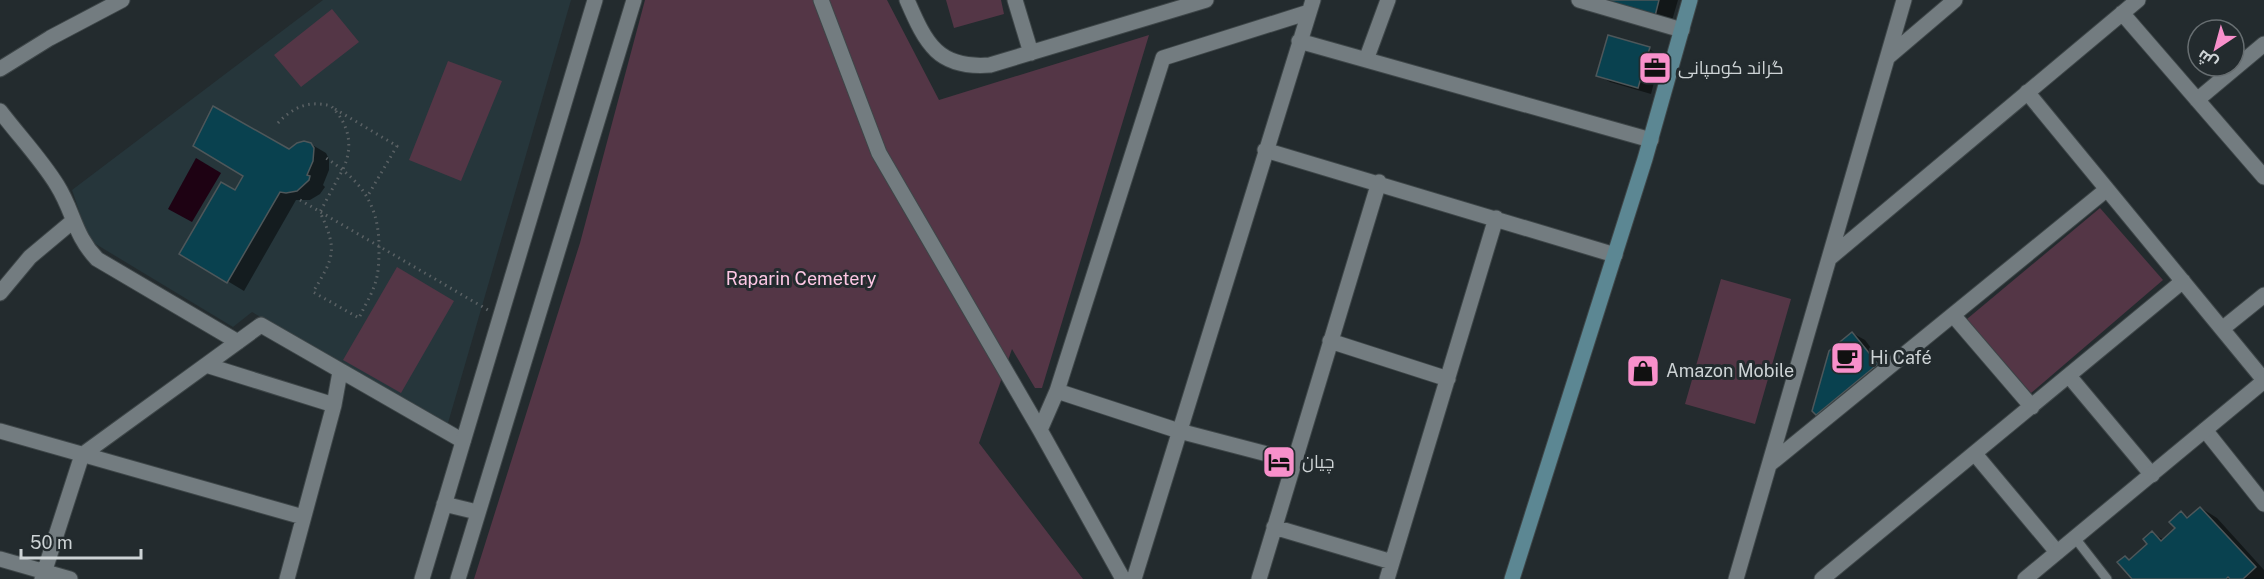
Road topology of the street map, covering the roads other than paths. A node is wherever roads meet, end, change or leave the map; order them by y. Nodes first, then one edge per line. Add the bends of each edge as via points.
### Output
1 (122, 0) edge
2 (595, 0) edge
3 (634, 0) edge
4 (821, 0) edge
5 (907, 0) edge
6 (1015, 0) edge
7 (1206, 0) edge
8 (1388, 0) edge
9 (1581, 0) edge
10 (1690, 0) edge
11 (1904, 0) edge
12 (1955, 0) edge
13 (2138, 0) edge
14 (1311, 6) edge
15 (2122, 13) junction
16 (1682, 30) junction
17 (1299, 41) junction
18 (2264, 44) edge
19 (1031, 53) junction
20 (1888, 57) junction
21 (1366, 60) junction
22 (0, 69) edge
23 (2028, 92) junction
24 (2197, 100) junction
25 (0, 111) edge
26 (1651, 140) junction
27 (1265, 150) junction
28 (2264, 177) edge
29 (1379, 182) junction
30 (2106, 190) junction
31 (1496, 218) junction
32 (73, 221) junction
33 (1615, 255) junction
34 (1831, 257) junction
35 (2183, 281) junction
36 (0, 293) edge
37 (2264, 296) edge
38 (1953, 315) junction
39 (2222, 329) junction
40 (1330, 341) junction
41 (238, 342) junction
42 (206, 365) junction
43 (340, 372) junction
44 (2069, 376) junction
45 (1448, 379) junction
46 (2264, 380) edge
47 (1057, 391) junction
48 (334, 405) junction
49 (2032, 406) junction
50 (1040, 430) junction
51 (2205, 430) junction
52 (0, 431) edge
53 (1179, 431) junction
54 (463, 441) junction
55 (1975, 454) junction
56 (81, 455) junction
57 (1294, 461) junction
58 (1770, 464) junction
59 (2152, 475) junction
60 (444, 504) junction
61 (2264, 504) edge
62 (477, 512) junction
63 (303, 517) junction
64 (1274, 527) junction
65 (2075, 538) junction
66 (2057, 552) junction
67 (0, 559) edge
68 (1392, 562) junction
69 (43, 575) edge
70 (69, 579) edge
71 (287, 579) edge
72 (422, 579) edge
73 (458, 579) edge
74 (1123, 579) edge
75 (1134, 579) edge
76 (1259, 579) edge
77 (1387, 579) edge
78 (1512, 579) edge
79 (1736, 579) edge
80 (1822, 579) edge
81 (2025, 579) edge
82 (2107, 579) edge

1 - 22 street
2 - 54 street
3 - 62 street
4 - 50 street via 879,153
5 - 19 street via 929,43 956,64 990,65
6 - 19 street
7 - 19 street
8 - 21 street
9 - 16 street
10 - 16 main road
11 - 20 street
12 - 20 street
13 - 15 street
14 - 17 street
14 - 47 street via 1163,58
15 - 23 street
15 - 24 street
16 - 26 main road
17 - 21 street
17 - 27 street
18 - 24 street
20 - 34 street
21 - 26 street
23 - 30 street
23 - 34 street
24 - 28 street
25 - 32 street via 52,177
26 - 33 main road
27 - 29 street
27 - 53 street
29 - 31 street
29 - 40 street
30 - 35 street
30 - 38 street
31 - 33 street
31 - 45 street
32 - 36 street via 30,257
32 - 41 street via 82,242 97,259
33 - 78 main road
34 - 58 street
35 - 39 street
35 - 44 street
37 - 39 street
38 - 49 street
38 - 58 street
39 - 46 street
40 - 45 street
40 - 57 street
41 - 42 street
41 - 43 street via 261,325
42 - 48 street
42 - 56 street
43 - 48 street
43 - 54 street
44 - 49 street
44 - 59 street
45 - 68 street
46 - 51 street
47 - 50 street
47 - 53 street
48 - 63 street
49 - 55 street
50 - 74 street
51 - 59 street
51 - 61 street
52 - 56 street
53 - 57 street
53 - 75 street
54 - 60 street
55 - 66 street
55 - 80 street
56 - 63 street
56 - 69 street
57 - 64 street
58 - 79 street
59 - 65 street
60 - 62 street
60 - 72 street
62 - 73 street
63 - 71 street
64 - 68 street
64 - 76 street
65 - 66 street
65 - 82 lane
66 - 81 street
67 - 69 street
68 - 77 street
69 - 70 street

